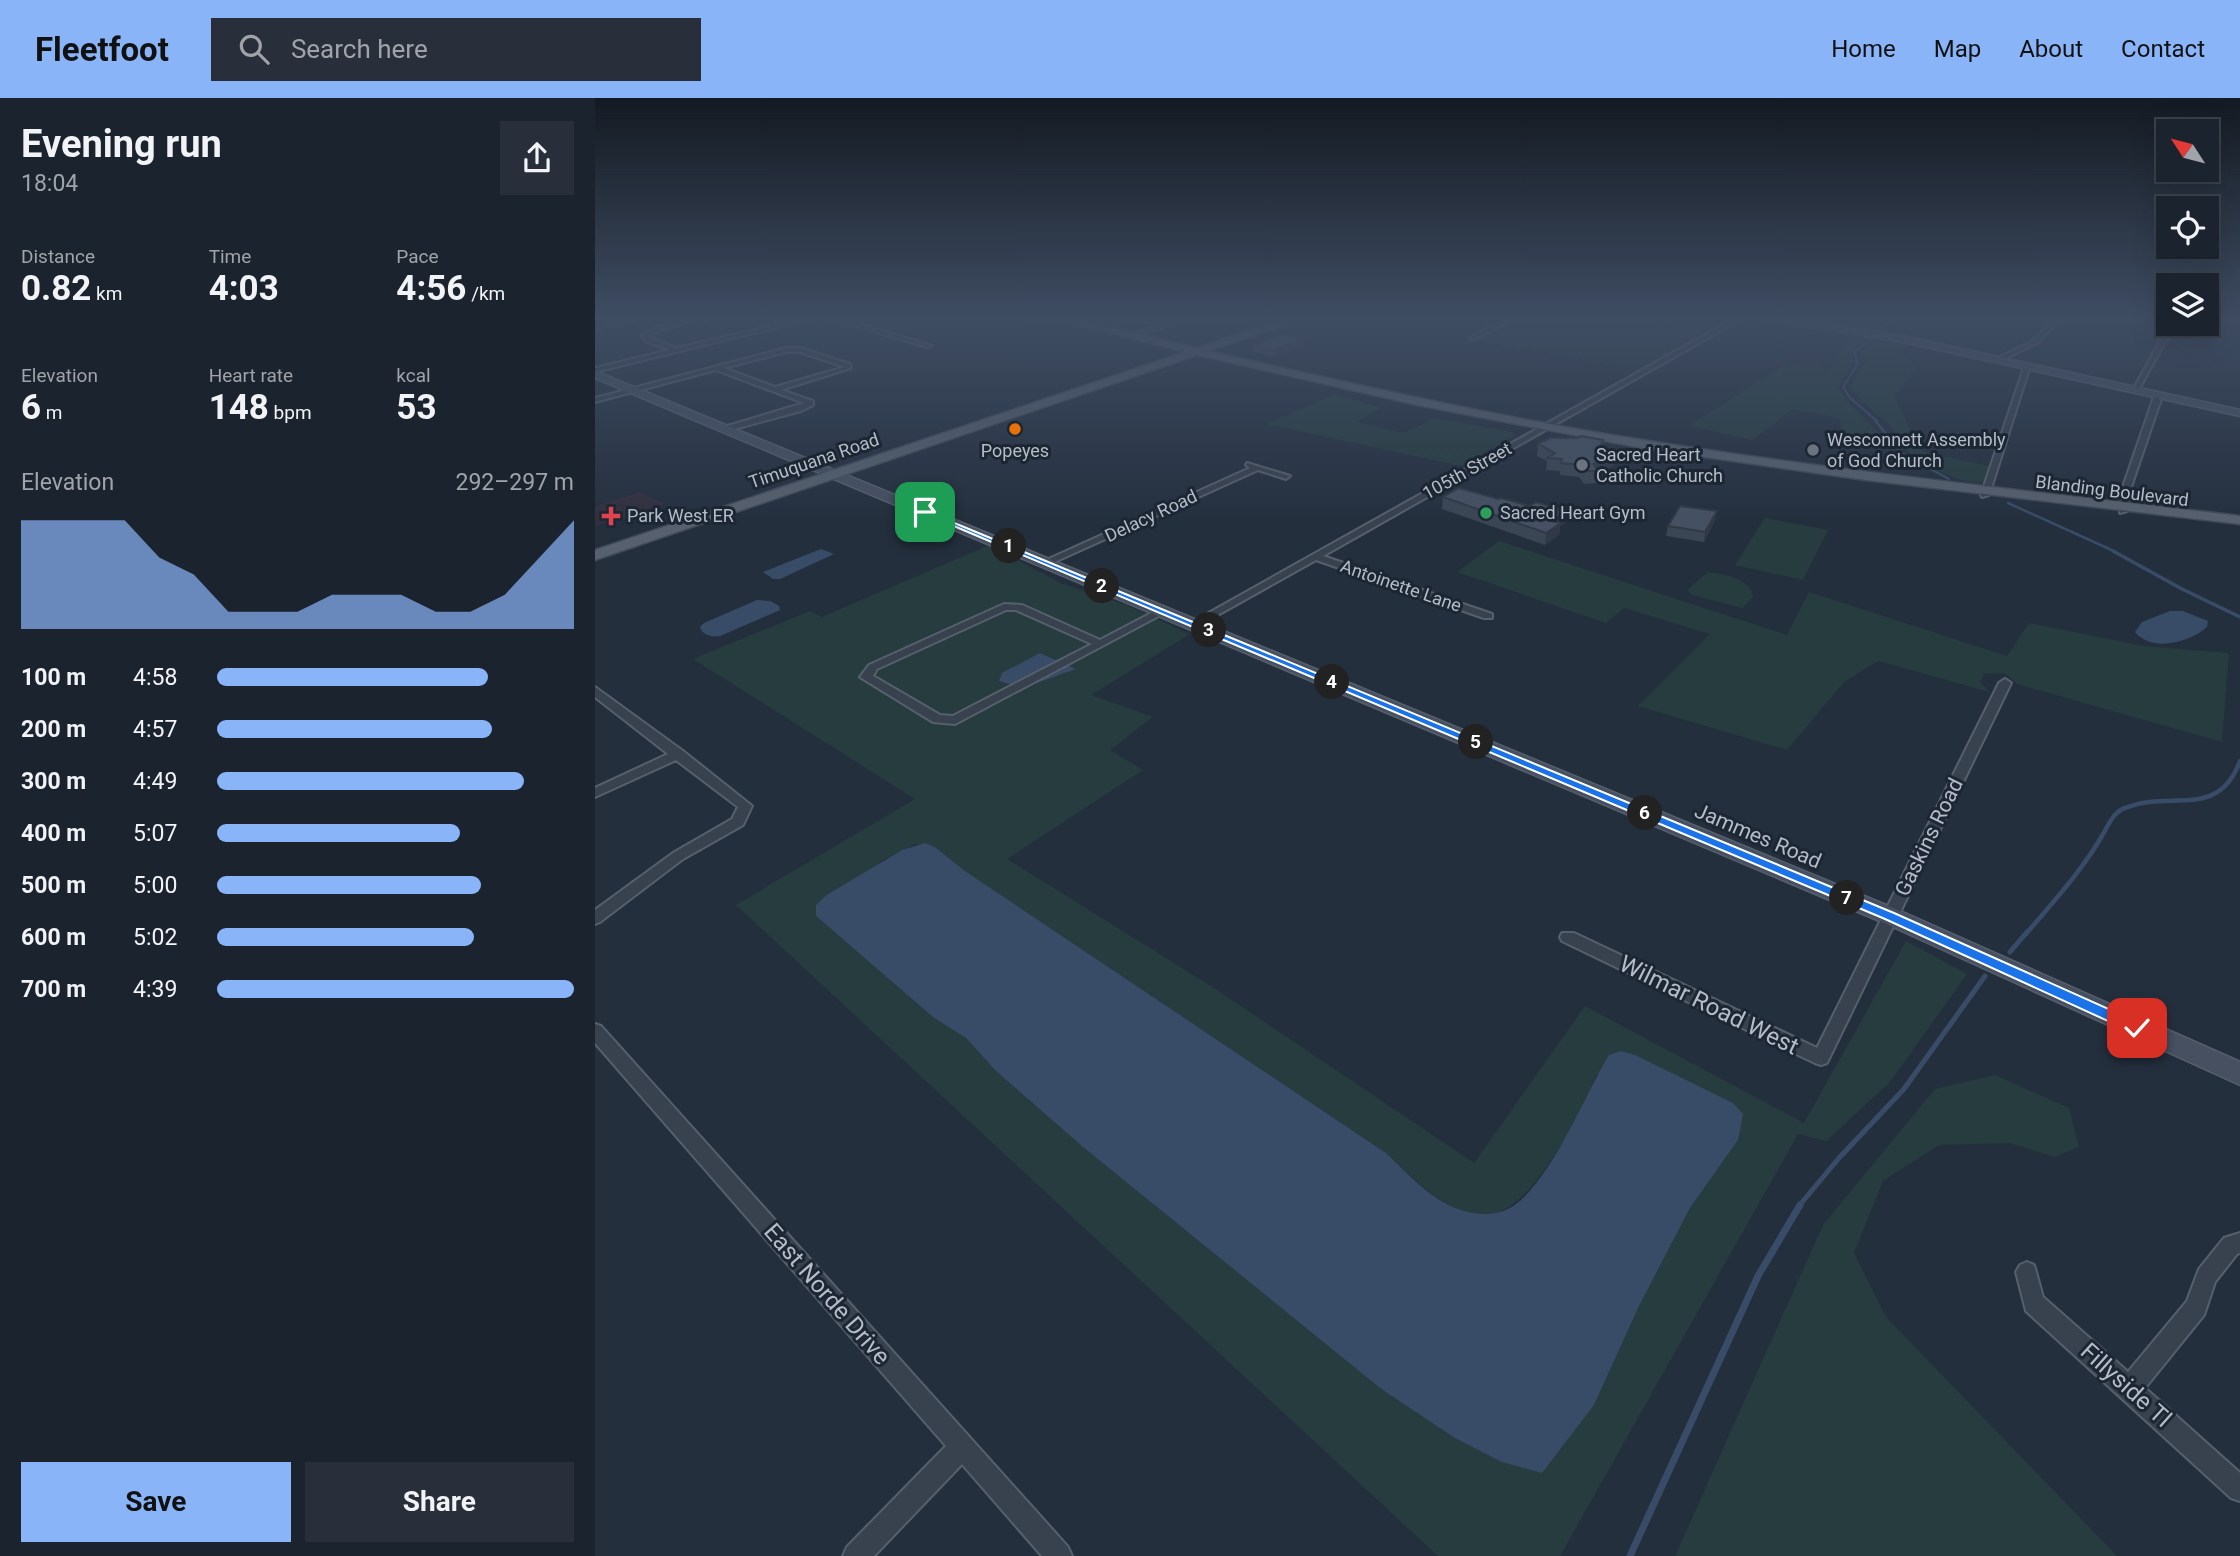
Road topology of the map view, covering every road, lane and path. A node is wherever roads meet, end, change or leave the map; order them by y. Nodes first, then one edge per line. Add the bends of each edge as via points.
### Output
1 (626, 386) edge
2 (643, 386) edge
3 (768, 386) edge
4 (786, 386) edge
5 (1094, 386) edge
6 (1321, 386) edge
7 (1341, 386) edge
8 (1619, 386) edge
9 (2021, 386) edge
10 (2113, 386) edge
11 (2137, 386) edge
12 (632, 389) junction
13 (776, 389) junction
14 (2134, 391) junction
15 (2158, 396) junction
16 (595, 400) edge
17 (1408, 403) junction
18 (2240, 412) edge
19 (727, 429) junction
20 (1542, 429) junction
21 (835, 474) junction
22 (1286, 477) dead end
23 (1987, 492) junction
24 (2124, 509) junction
25 (2240, 520) edge
26 (2240, 526) edge
27 (595, 555) edge
28 (1315, 556) junction
29 (1047, 562) junction
30 (1163, 611) junction
31 (1487, 616) dead end
32 (1194, 624) junction
33 (1101, 644) junction
34 (2005, 683) dead end
35 (595, 691) edge
36 (608, 701) junction
37 (595, 706) edge
38 (678, 754) junction
39 (595, 793) edge
40 (1889, 916) junction
41 (595, 918) edge
42 (1568, 937) dead end
43 (1853, 991) joint
44 (595, 1031) edge
45 (2240, 1074) edge
46 (2240, 1243) edge
47 (2027, 1272) dead end
48 (2130, 1388) junction
49 (962, 1447) junction
50 (2240, 1489) edge
51 (856, 1556) edge
52 (1059, 1556) edge

1 - 12 street, Jammes Road
2 - 12 street
3 - 13 street
4 - 13 street
5 - 21 main road, Timuquana Road
6 - 17 main road, Blanding Boulevard
7 - 17 main road, Blanding Boulevard
8 - 20 street, 105th Street
9 - 23 street
10 - 14 street
11 - 14 street
12 - 16 street
12 - 19 street, Jammes Road
13 - 19 street via 808,401 808,405
14 - 15 street
15 - 18 street
15 - 24 street
17 - 20 main road, Blanding Boulevard
17 - 20 main road, Blanding Boulevard
19 - 21 street, Jammes Road
20 - 23 main road, Blanding Boulevard via 1697,455
20 - 28 street, 105th Street
21 - 27 main road, Timuquana Road
21 - 29 street, Jammes Road
22 - 29 street, Delacy Road via 1253,466
23 - 24 main road, Blanding Boulevard
24 - 25 main road, Blanding Boulevard
24 - 26 main road, Blanding Boulevard
28 - 31 street, Antoinette Lane
28 - 32 street, 105th Street
29 - 30 street, Jammes Road
30 - 32 street, Jammes Road
30 - 33 street
32 - 40 street, Jammes Road
33 - 33 street via 955,720 937,719 866,677 873,667 1005,607 1018,607
34 - 40 street, Gaskins Road
35 - 36 street
36 - 37 street
36 - 38 street
38 - 39 street
38 - 41 street via 745,806 738,822 678,856
40 - 43 street, Gaskins Road
40 - 45 street, Jammes Road
42 - 43 street, Wilmar Road West via 1821,1058
44 - 49 street, East Norde Drive
46 - 48 street via 2231,1245 2206,1276 2196,1307
47 - 48 street, Fillyside Tl via 2035,1303
48 - 50 street, Fillyside Tl
49 - 51 street
49 - 52 street, East Norde Drive

